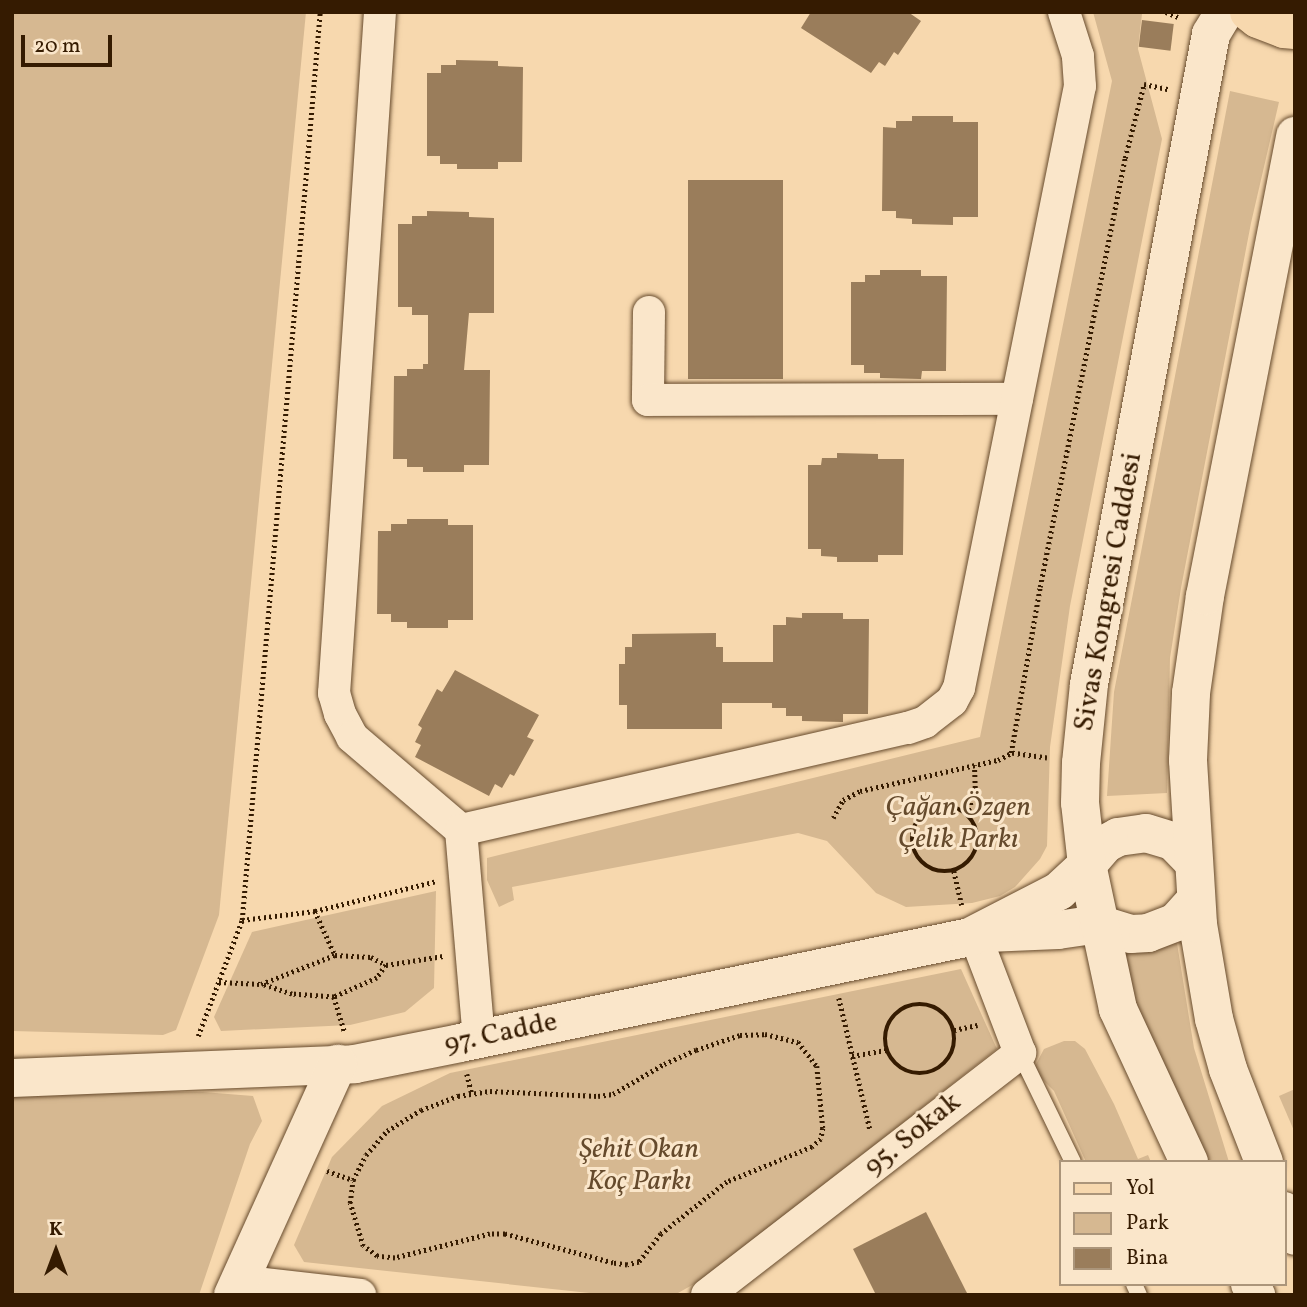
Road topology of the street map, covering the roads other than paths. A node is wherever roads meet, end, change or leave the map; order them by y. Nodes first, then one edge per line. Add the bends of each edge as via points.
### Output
1 (380, 12) edge
2 (1064, 12) edge
3 (1224, 12) edge
4 (1249, 12) edge
5 (1295, 30) edge
6 (1295, 136) edge
7 (649, 312) dead end
8 (1017, 400) junction
9 (461, 830) junction
10 (1193, 862) junction
11 (1087, 865) junction
12 (1196, 900) junction
13 (1098, 924) junction
14 (978, 934) junction
15 (480, 1038) junction
16 (1020, 1053) junction
17 (338, 1064) junction
18 (12, 1078) edge
19 (1072, 1160) edge
20 (1188, 1160) edge
21 (1263, 1160) edge
22 (1286, 1216) edge
23 (1295, 1236) edge
24 (235, 1288) edge
25 (360, 1295) edge
26 (707, 1295) edge

1 - 9 street via 334,693 352,737
2 - 8 street via 1078,56 1080,86
3 - 11 main road, Sivas Kongresi Caddesi via 1211,34 1089,684 1080,803
4 - 5 main road via 1275,26
6 - 10 main road via 1195,661 1188,760
7 - 8 street via 648,400
8 - 9 street via 959,688 939,714 908,728
9 - 15 street
10 - 11 main road via 1173,842 1146,833 1105,844
10 - 12 main road
11 - 13 main road, Sivas Kongresi Caddesi
11 - 14 main road, 97. Cadde via 1059,891
12 - 13 main road via 1175,922 1148,933 1131,934
12 - 21 main road via 1220,1045
13 - 14 main road, 97. Cadde
13 - 20 main road, Sivas Kongresi Caddesi via 1118,1009
14 - 15 main road, 97. Cadde
14 - 16 street
15 - 17 main road, 97. Cadde
16 - 19 lane
16 - 26 street, 95. Sokak
17 - 18 main road, 97. Cadde
17 - 24 main road
22 - 23 main road
24 - 25 street

